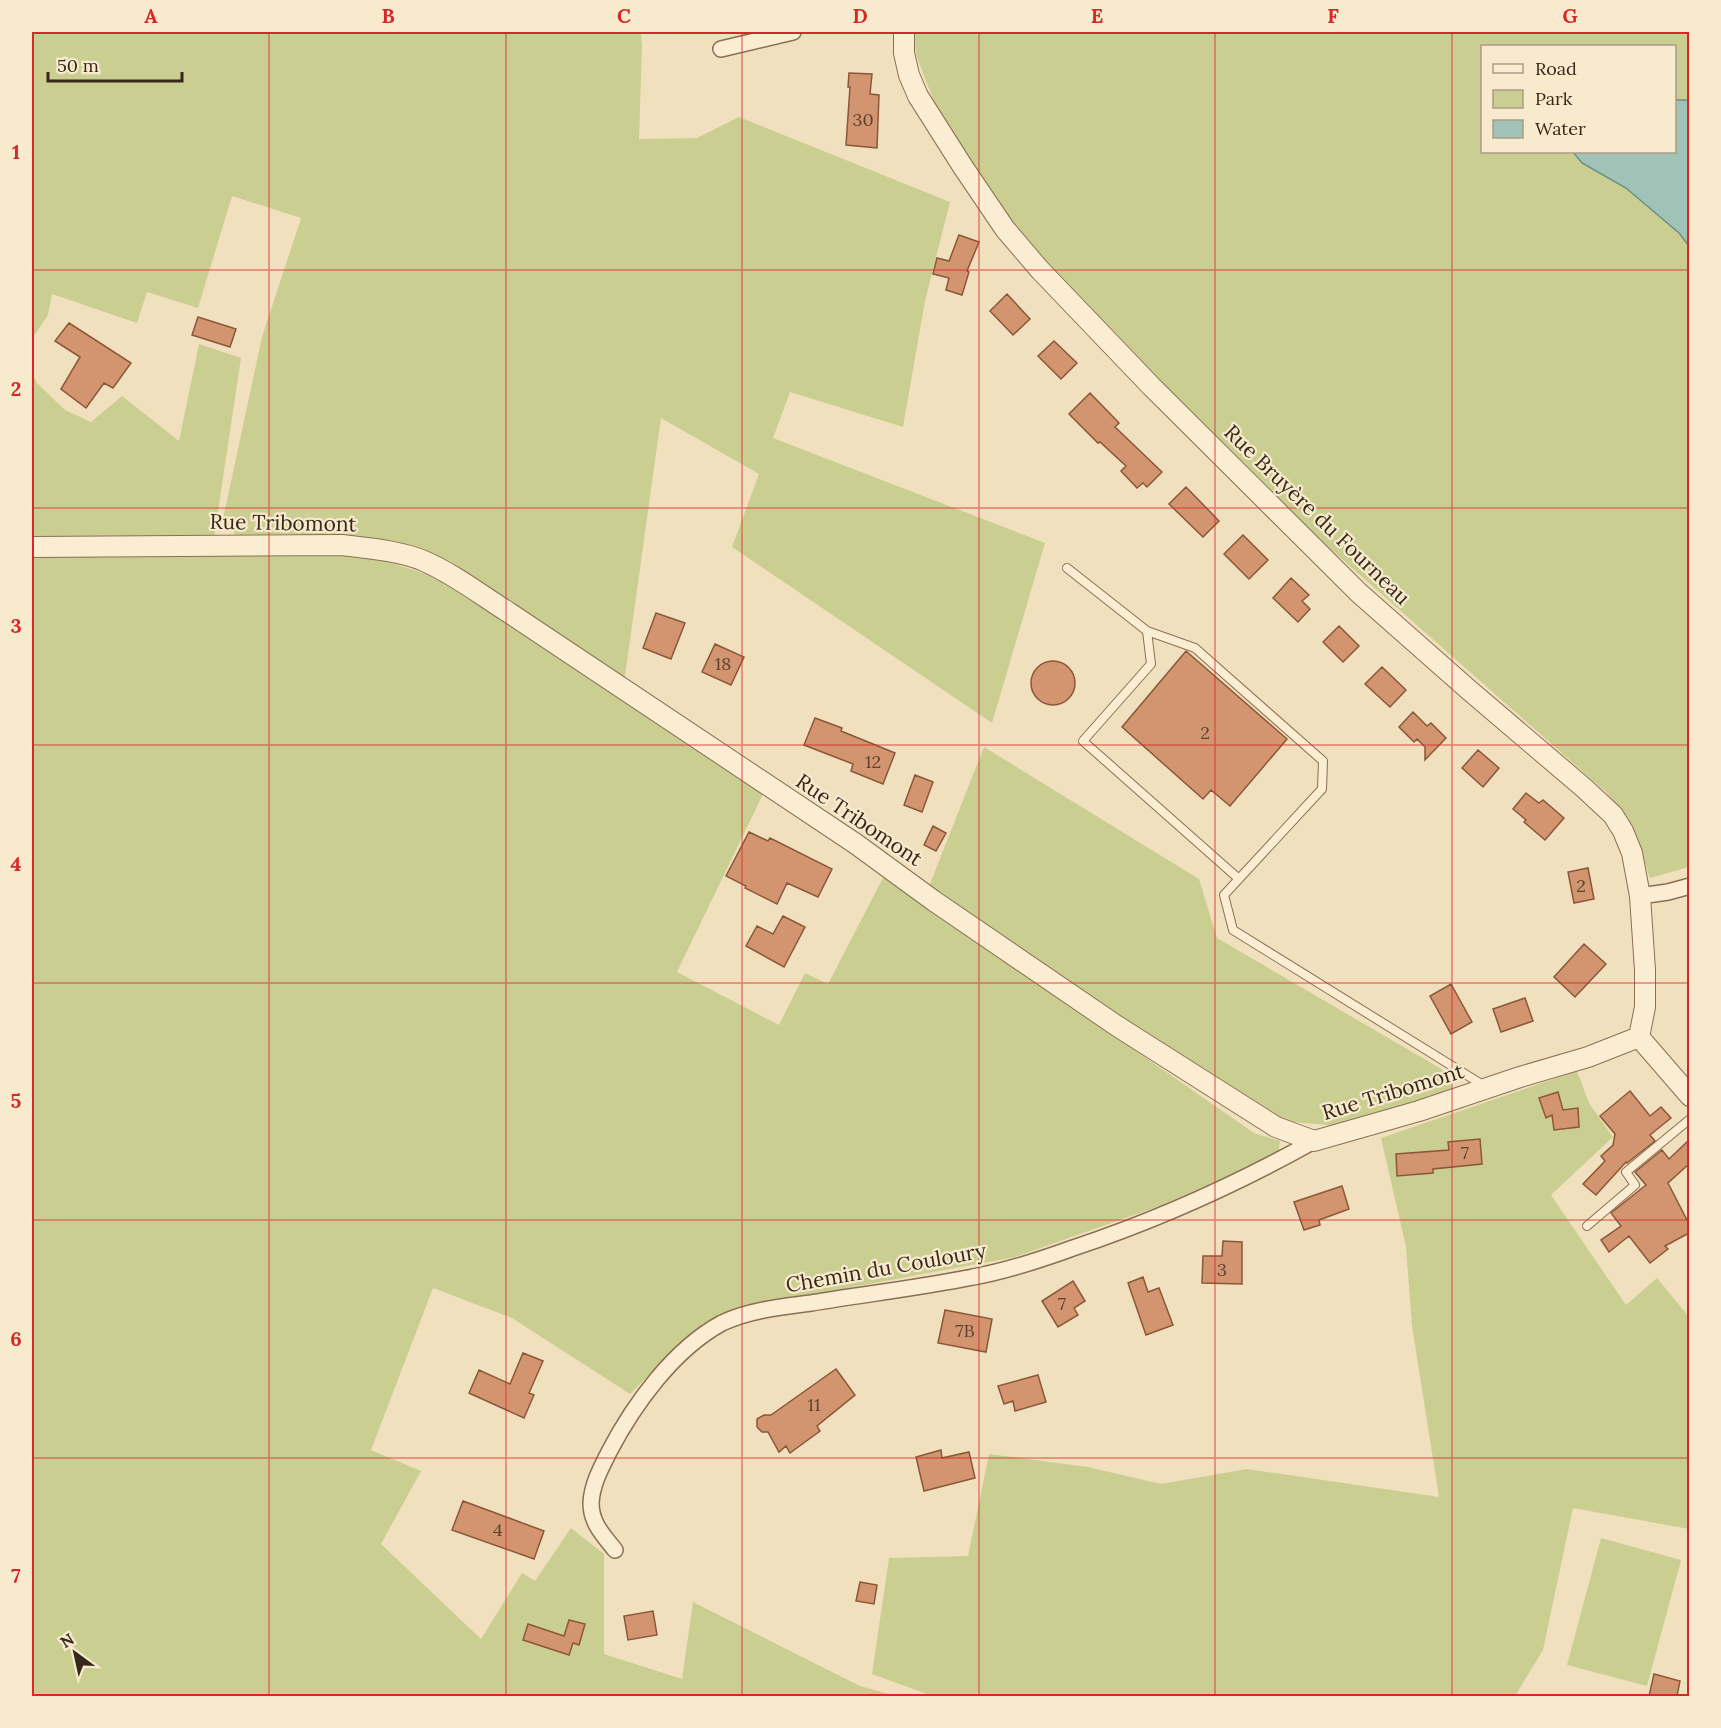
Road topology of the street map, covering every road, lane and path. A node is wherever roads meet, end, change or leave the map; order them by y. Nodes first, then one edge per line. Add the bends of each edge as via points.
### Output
1 (793, 32) edge
2 (904, 32) edge
3 (721, 49) dead end
4 (32, 546) edge
5 (1067, 568) dead end
6 (1147, 631) junction
7 (1239, 879) junction
8 (1689, 886) edge
9 (1640, 896) junction
10 (1639, 1037) junction
11 (1488, 1088) junction
12 (1689, 1096) edge
13 (1689, 1119) edge
14 (1314, 1141) junction
15 (1587, 1226) dead end
16 (615, 1550) dead end

1 - 3 street
2 - 9 street, Rue Bruyère du Fourneau via 906,64 918,96 1023,252 1152,387 1359,592 1613,815 1632,853
4 - 14 street, Rue Tribomont via 342,544 424,561 508,612 856,844 1117,1026 1276,1127
5 - 6 lane
6 - 7 lane via 1152,664 1083,741
6 - 7 lane via 1195,648 1323,761 1322,789
7 - 11 lane via 1224,895 1233,930
8 - 9 street
9 - 10 street, Rue Bruyère du Fourneau via 1645,1007
10 - 11 street, Rue Tribomont
10 - 12 street
11 - 14 street, Rue Tribomont
13 - 15 lane via 1626,1172 1635,1185
14 - 16 street, Chemin du Couloury via 1196,1201 1034,1262 974,1277 740,1316 704,1334 642,1398 596,1478 591,1503 596,1527

